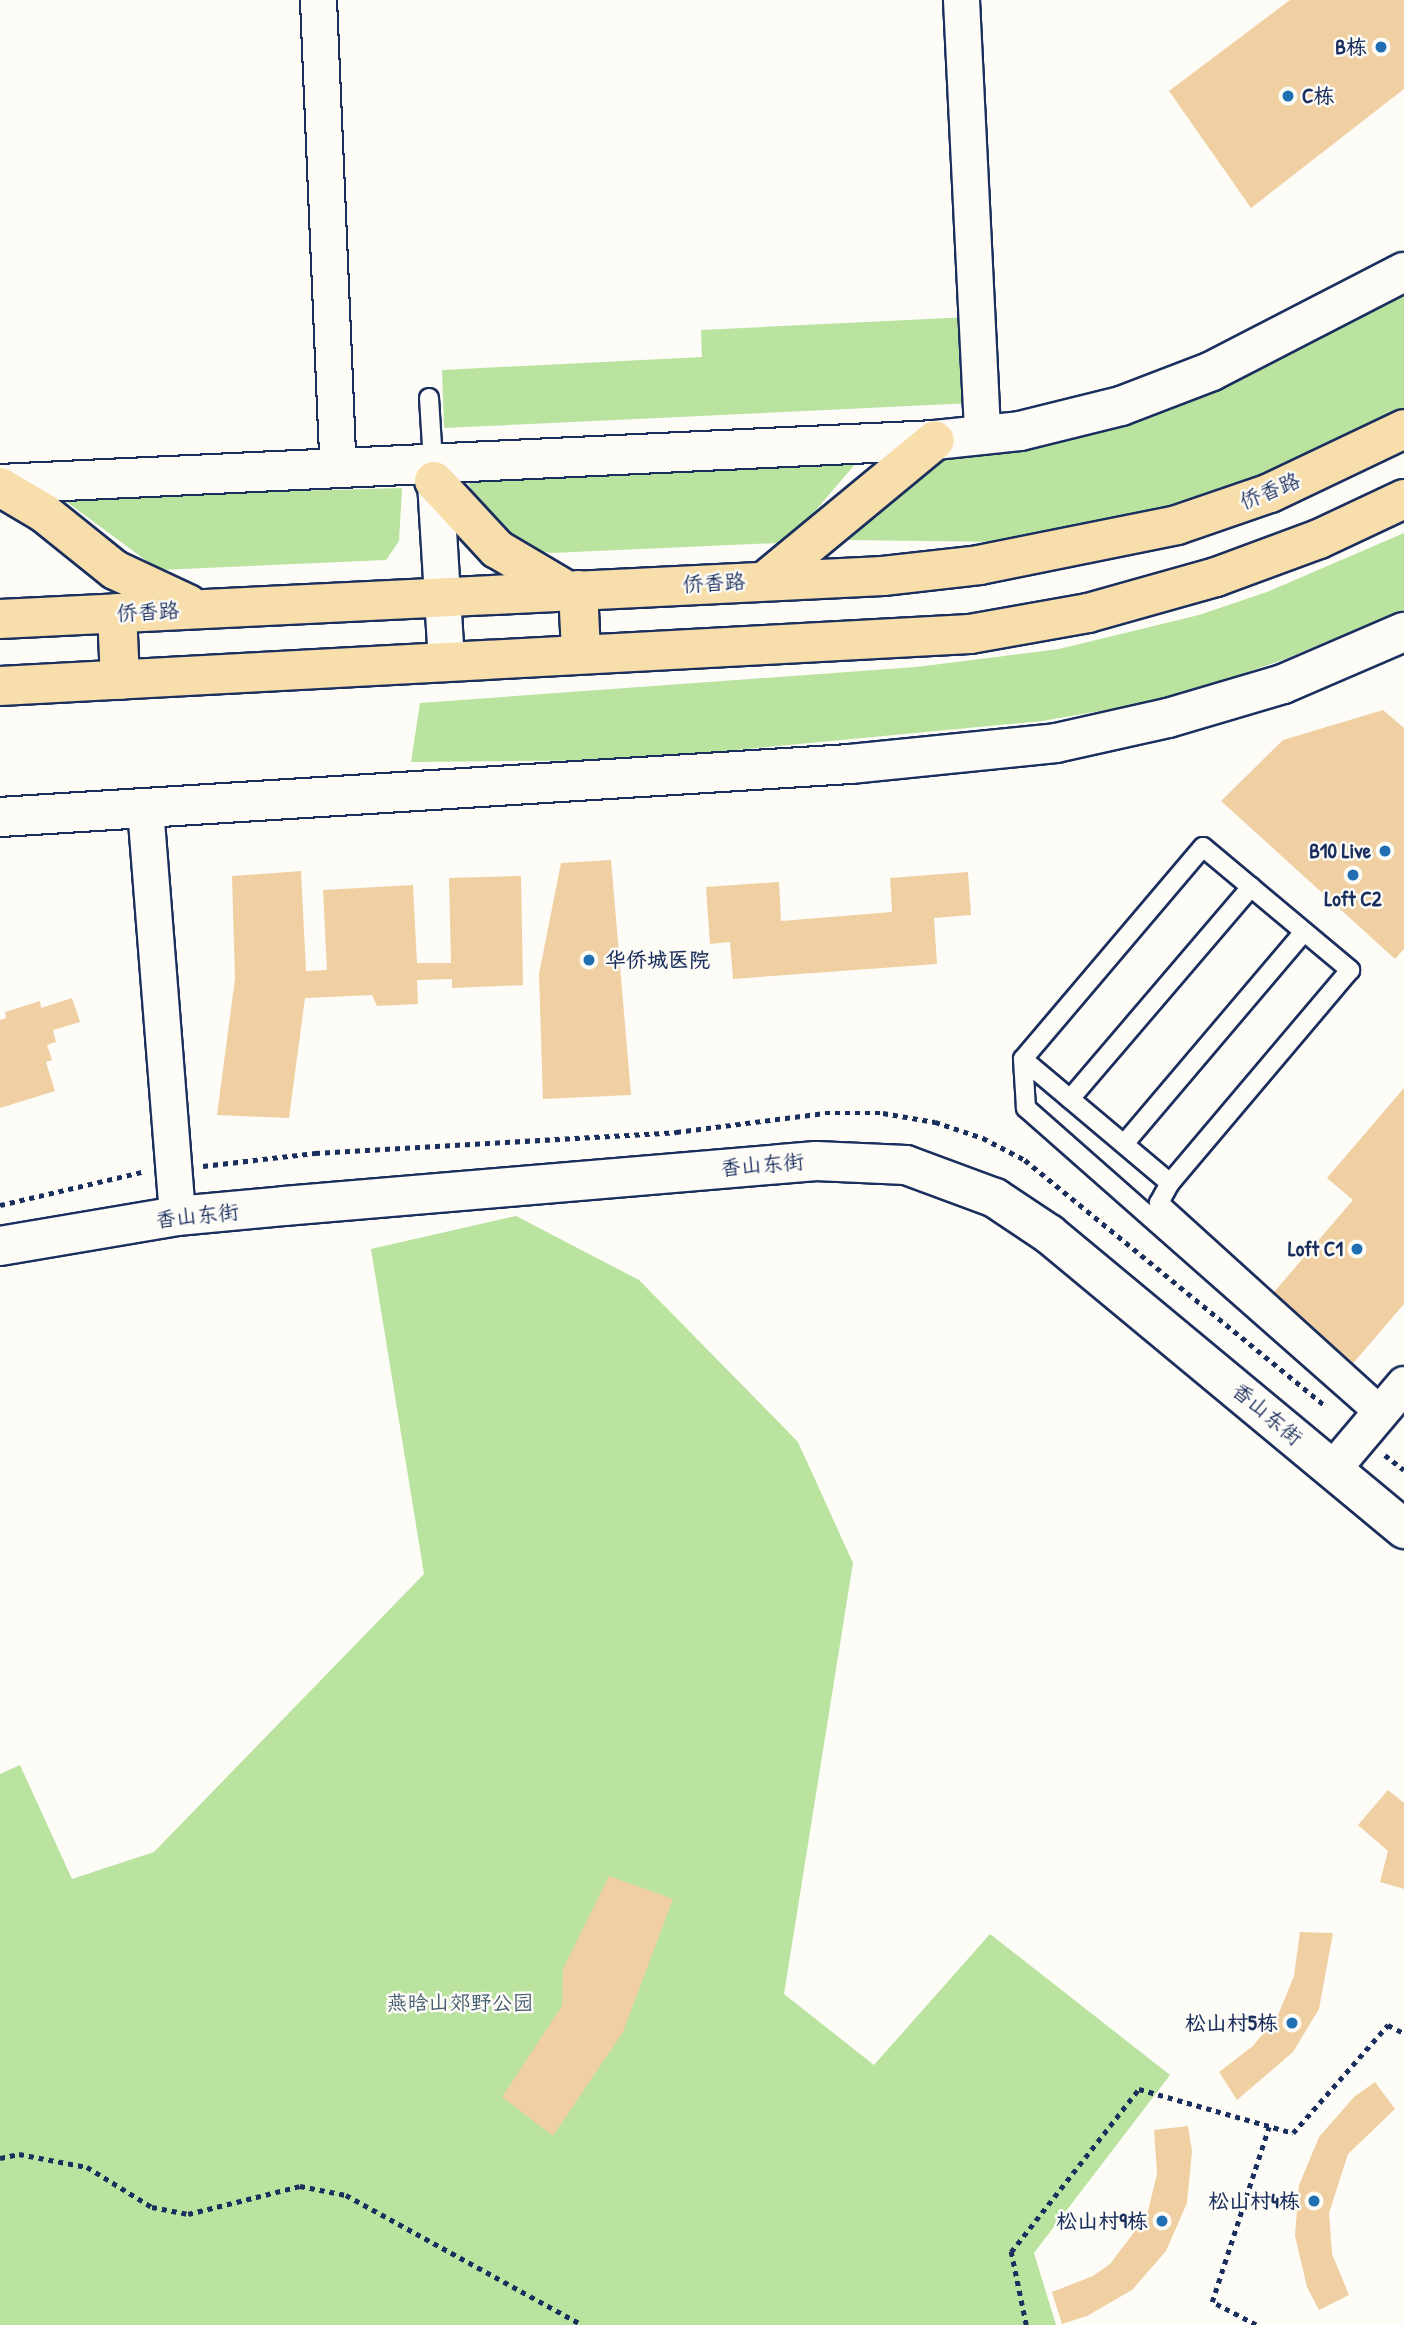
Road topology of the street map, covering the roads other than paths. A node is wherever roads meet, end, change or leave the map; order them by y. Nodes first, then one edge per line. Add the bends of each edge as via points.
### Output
1 (318, 0) edge
2 (961, 0) edge
3 (1404, 272) edge
4 (429, 398) dead end
5 (1404, 429) edge
6 (982, 435) junction
7 (935, 440) junction
8 (338, 468) junction
9 (434, 471) junction
10 (0, 485) edge
11 (1404, 499) edge
12 (766, 580) junction
13 (573, 590) junction
14 (442, 596) junction
15 (200, 609) junction
16 (117, 613) junction
17 (0, 619) edge
18 (1404, 632) edge
19 (582, 652) junction
20 (446, 660) junction
21 (120, 680) junction
22 (0, 687) edge
23 (145, 808) junction
24 (0, 817) edge
25 (1251, 887) junction
26 (1304, 932) junction
27 (1023, 1059) junction
28 (1070, 1099) junction
29 (1124, 1144) junction
30 (1170, 1183) junction
31 (177, 1216) junction
32 (0, 1246) edge
33 (1388, 1403) edge
34 (1333, 1468) junction
35 (1404, 1530) edge

1 - 8 street
2 - 6 street
3 - 6 main road via 1212,371 1121,406 1020,431
4 - 9 lane
5 - 12 main road, 侨香路 via 1270,493 1177,525 979,565 883,576
6 - 7 main road
7 - 9 main road
7 - 12 main road
8 - 9 main road
8 - 10 main road
9 - 13 main road via 497,549
9 - 14 street
10 - 15 main road via 138,584
11 - 19 main road via 1216,577 1088,614 970,634 738,649
12 - 13 main road, 侨香路
13 - 14 main road, 侨香路
13 - 19 main road
14 - 15 main road, 侨香路
14 - 20 street
15 - 16 main road, 侨香路
16 - 17 main road, 侨香路
16 - 21 main road
18 - 23 main road via 1283,684 1168,718 1056,743 850,764
19 - 20 main road
20 - 21 main road
21 - 22 main road
23 - 24 main road
23 - 31 street
25 - 26 lane
25 - 27 lane via 1203,847
25 - 28 lane
26 - 29 lane
26 - 30 lane via 1350,970
27 - 28 lane
27 - 33 lane via 1026,1108
28 - 29 lane
29 - 30 lane
30 - 33 lane via 1159,1203
31 - 32 main road, 香山东街
31 - 34 main road, 香山东街 via 816,1161 906,1165 974,1188 1041,1228
33 - 34 street
34 - 35 main road, 香山东街

